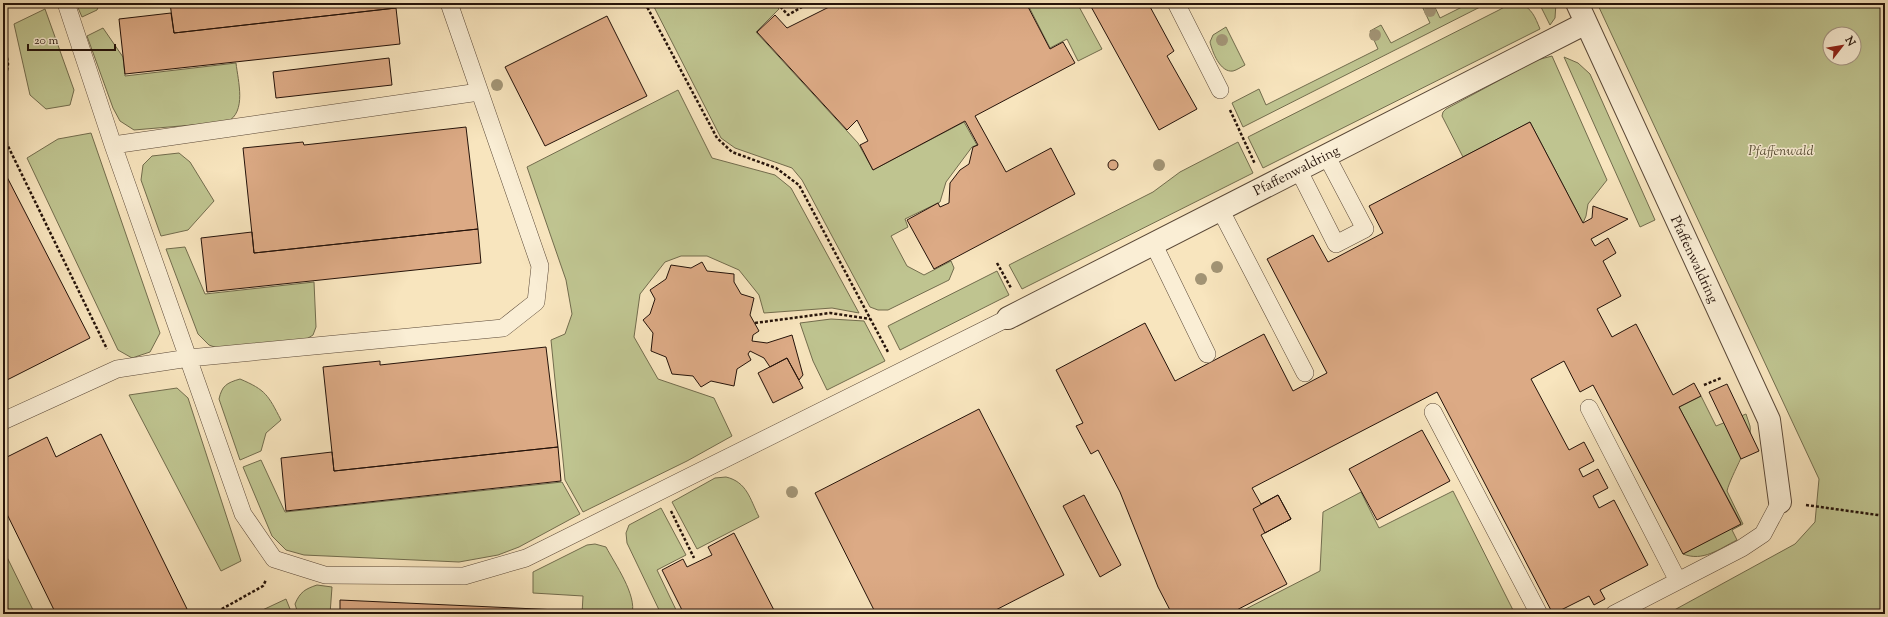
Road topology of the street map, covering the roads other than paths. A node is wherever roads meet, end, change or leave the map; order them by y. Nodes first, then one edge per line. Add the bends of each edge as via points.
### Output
1 (66, 3) edge
2 (449, 3) edge
3 (1176, 3) edge
4 (1577, 3) edge
5 (1586, 23) junction
6 (1220, 90) dead end
7 (479, 92) junction
8 (112, 145) junction
9 (1326, 155) junction
10 (1298, 169) junction
11 (1220, 209) junction
12 (1153, 243) junction
13 (1008, 318) joint
14 (1207, 354) dead end
15 (189, 358) junction
16 (1305, 373) dead end
17 (1589, 408) dead end
18 (1433, 412) dead end
19 (3, 421) edge
20 (1780, 502) joint
21 (1678, 581) junction
22 (1539, 614) edge
23 (1614, 614) edge

1 - 8 lane
2 - 7 lane
3 - 6 lane
4 - 5 street, Pfaffenwaldring
5 - 9 street, Pfaffenwaldring
5 - 20 street, Pfaffenwaldring via 1769,420
7 - 8 lane
7 - 15 lane via 540,266 536,302 503,328
8 - 15 lane
9 - 10 street, Pfaffenwaldring
9 - 10 lane via 1365,229 1336,244
10 - 11 street, Pfaffenwaldring
11 - 12 street, Pfaffenwaldring
11 - 16 lane
12 - 13 street, Pfaffenwaldring
12 - 14 lane
13 - 15 lane via 526,558 464,576 325,575 274,559 243,514
15 - 19 lane via 117,369
17 - 21 lane
18 - 22 lane
20 - 21 lane via 1763,534 1742,548
21 - 23 lane

